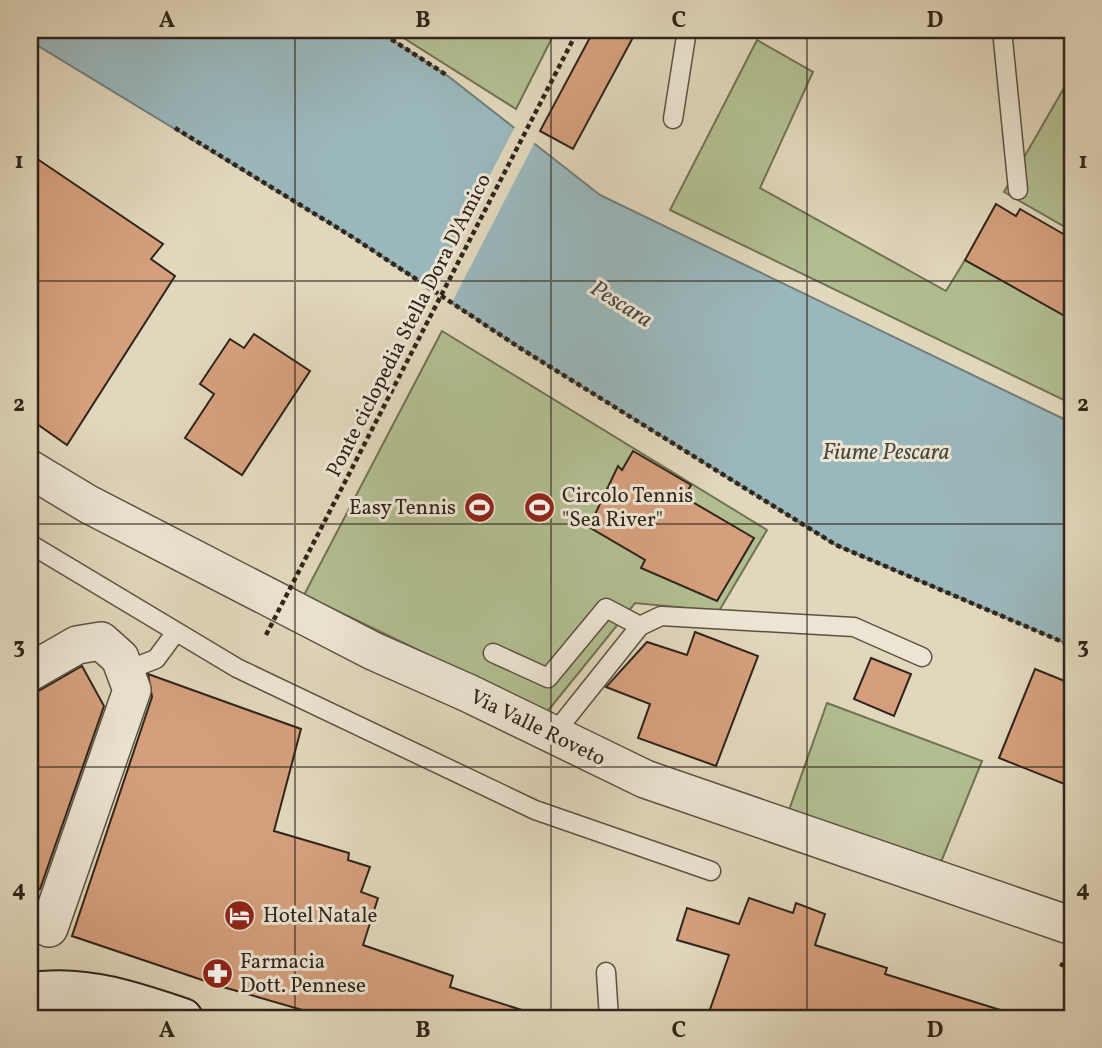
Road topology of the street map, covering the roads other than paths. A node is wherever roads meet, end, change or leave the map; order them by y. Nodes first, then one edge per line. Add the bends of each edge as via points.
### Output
1 (687, 30) edge
2 (1002, 30) edge
3 (673, 119) dead end
4 (1018, 190) dead end
5 (30, 469) edge
6 (30, 544) edge
7 (640, 626) junction
8 (176, 632) junction
9 (493, 653) dead end
10 (922, 657) dead end
11 (30, 671) edge
12 (125, 671) junction
13 (553, 735) junction
14 (711, 871) dead end
15 (1072, 926) edge
16 (49, 928) dead end
17 (606, 972) dead end
18 (43, 1002) edge
19 (183, 1018) edge
20 (609, 1018) edge

1 - 3 lane
2 - 4 lane
5 - 13 street, Via Valle Roveto via 88,505 373,651
6 - 8 lane
7 - 9 lane via 606,608 548,678
7 - 10 lane via 661,616 854,628
7 - 13 lane
8 - 12 lane via 156,659
8 - 14 lane via 237,668 536,810
11 - 12 street via 77,645 101,641 120,658
12 - 16 street via 132,690
13 - 15 street, Via Valle Roveto via 645,779
17 - 20 lane
18 - 19 main road via 69,988

